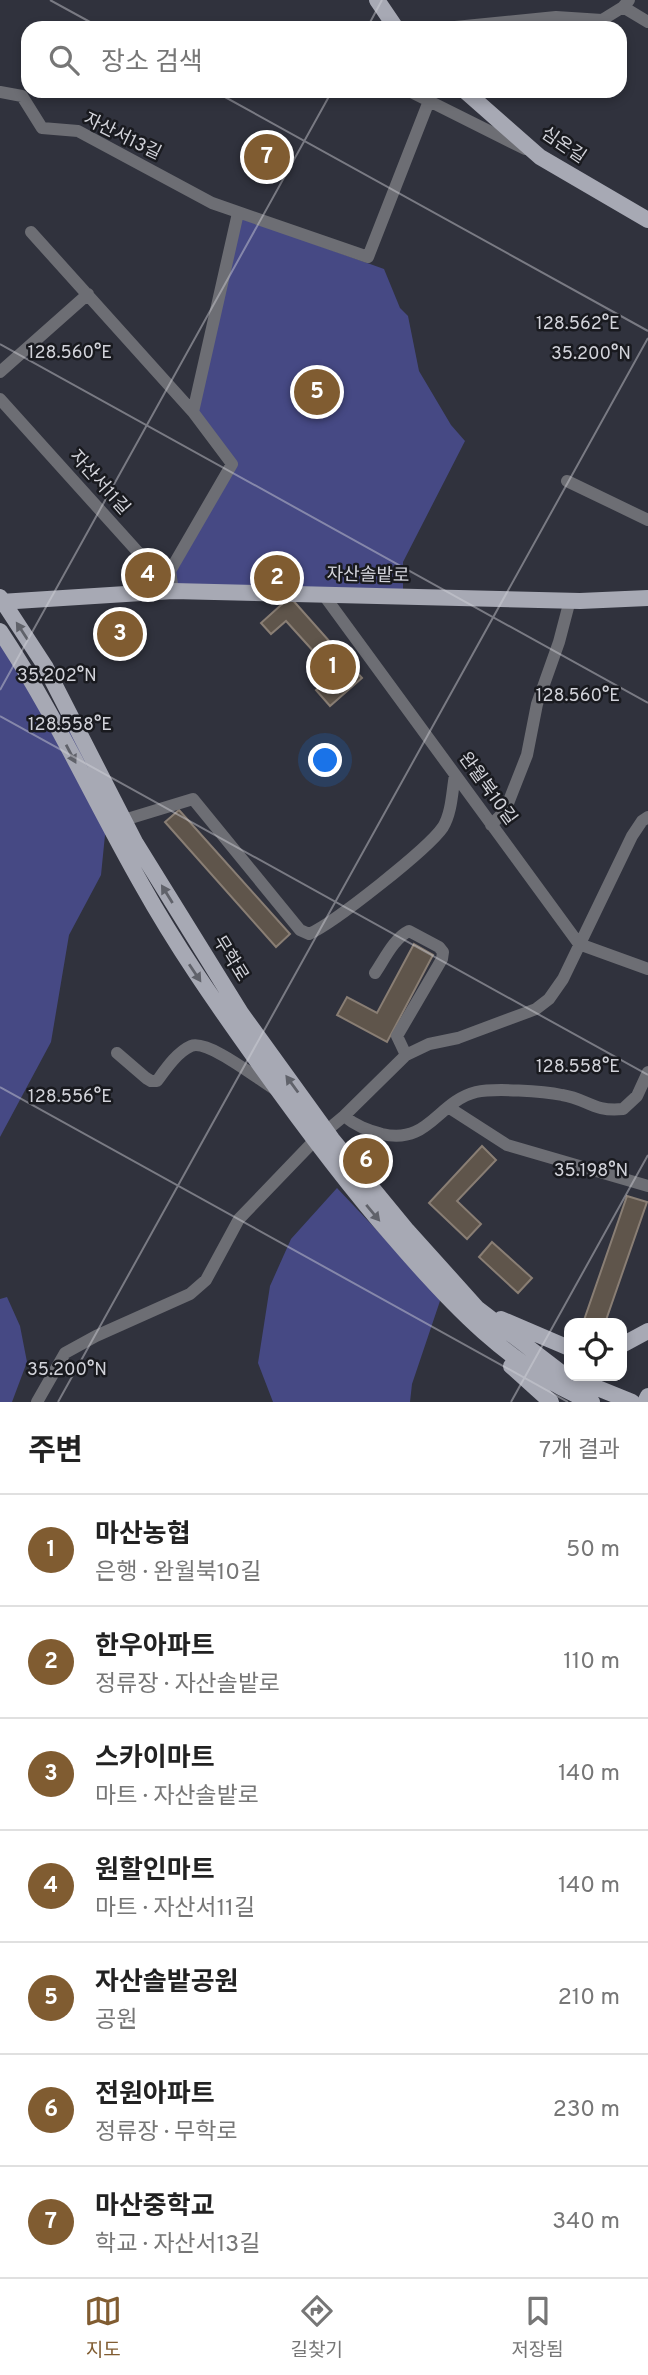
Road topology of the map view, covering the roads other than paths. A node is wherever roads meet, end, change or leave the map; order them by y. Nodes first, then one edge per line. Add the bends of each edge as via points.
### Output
1 (377, 0) edge
2 (626, 3) edge
3 (391, 21) edge
4 (516, 21) edge
5 (648, 22) edge
6 (0, 92) edge
7 (21, 96) edge
8 (23, 98) edge
9 (425, 98) edge
10 (473, 98) edge
11 (429, 100) junction
12 (537, 154) junction
13 (238, 213) junction
14 (648, 220) edge
15 (31, 232) dead end
16 (88, 294) junction
17 (0, 372) edge
18 (0, 398) edge
19 (193, 412) junction
20 (566, 481) dead end
21 (648, 520) edge
22 (173, 591) junction
23 (323, 594) junction
24 (648, 598) edge
25 (1, 600) edge
26 (570, 600) junction
27 (0, 631) edge
28 (455, 775) junction
29 (648, 817) edge
30 (124, 820) junction
31 (491, 825) junction
32 (579, 944) junction
33 (648, 969) edge
34 (375, 973) dead end
35 (117, 1053) dead end
36 (406, 1055) junction
37 (648, 1073) edge
38 (279, 1092) junction
39 (448, 1107) junction
40 (344, 1116) junction
41 (321, 1136) junction
42 (648, 1186) edge
43 (476, 1316) junction
44 (648, 1331) edge
45 (627, 1342) edge
46 (564, 1346) edge
47 (648, 1396) edge
48 (37, 1402) edge
49 (551, 1402) edge
50 (592, 1402) edge
51 (632, 1402) edge
52 (645, 1402) edge

1 - 3 main road
2 - 4 street via 602,20 556,17
2 - 5 street
6 - 7 street, 자산서13길
8 - 13 street, 자산서13길 via 42,128 78,131
9 - 11 street
10 - 12 main road, 심온길
11 - 12 street
11 - 13 street, 자산서13길 via 368,257
12 - 14 main road, 심온길
13 - 19 street
15 - 16 street
16 - 17 street
16 - 19 street
18 - 22 street, 자산서11길
19 - 22 street via 232,464 170,571
20 - 21 street
22 - 23 main road, 자산솔밭로
22 - 25 main road, 자산솔밭로
23 - 26 main road, 자산솔밭로
23 - 28 street, 완월북10길
24 - 26 main road, 자산솔밭로
30 -> 25 main road, 무학로 via 45,666
26 - 31 street via 537,704 527,755 505,811
27 -> 38 main road, 무학로 via 163,922
28 - 30 street via 447,817 434,838 309,934 300,930 193,799
28 - 31 street, 완월북10길
29 - 32 street via 632,836
41 -> 30 main road, 무학로
31 - 32 street, 완월북10길
32 - 33 street
32 - 36 street via 557,989 536,1009
34 - 36 street via 409,931 443,952 397,1037
35 - 38 street via 157,1081 191,1046 203,1045
36 - 40 street
37 - 39 street via 637,1096 623,1109 597,1109 563,1095 501,1089 477,1092
38 - 41 main road, 무학로
39 - 40 street via 417,1132 394,1137 356,1126
39 - 42 street via 507,1145
40 - 41 street
41 - 43 main road, 무학로 via 406,1229
41 - 48 street via 239,1219 205,1280 190,1294 65,1353
43 - 46 main road, 무학로
43 - 49 main road, 무학로 via 496,1352
43 - 50 main road, 무학로 via 542,1376
43 - 51 main road, 무학로 via 563,1374
44 - 45 main road
47 - 52 main road

